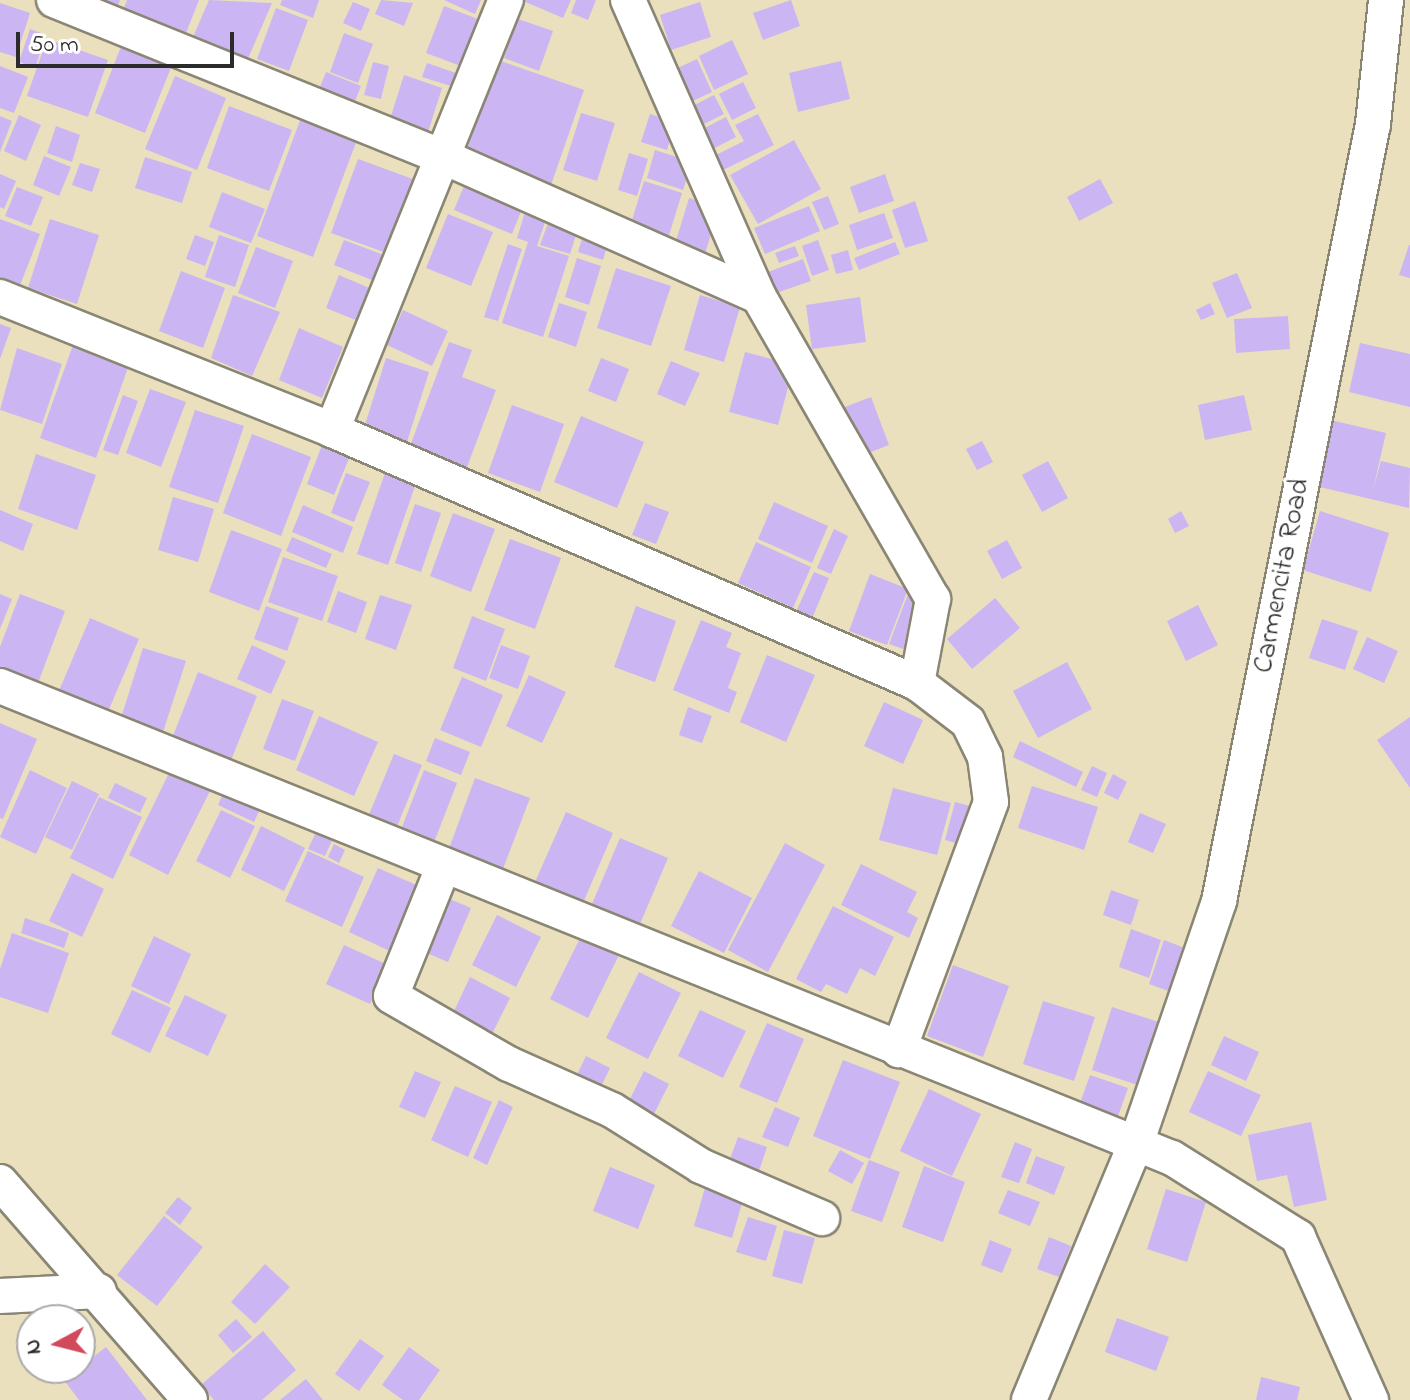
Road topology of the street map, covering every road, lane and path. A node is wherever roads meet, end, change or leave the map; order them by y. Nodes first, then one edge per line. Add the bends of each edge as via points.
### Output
1 (54, 0) edge
2 (506, 0) edge
3 (628, 0) edge
4 (1386, 0) edge
5 (446, 158) junction
6 (0, 297) edge
7 (759, 297) junction
8 (332, 430) junction
9 (917, 683) junction
10 (0, 686) edge
11 (444, 865) junction
12 (899, 1050) junction
13 (1137, 1141) junction
14 (0, 1182) edge
15 (822, 1218) dead end
16 (99, 1291) junction
17 (0, 1296) edge
18 (190, 1400) edge
19 (1029, 1400) edge
20 (1371, 1400) edge

1 - 5 street
2 - 5 street
3 - 7 street
4 - 13 street, Carmencita Road via 1373,124 1219,901
5 - 7 street
5 - 8 street
6 - 8 street
7 - 9 street via 933,599
8 - 9 street
9 - 12 street via 968,722 985,757 991,802
10 - 11 street
11 - 12 street
11 - 15 street via 391,996 509,1064 612,1110 701,1166
12 - 13 street
13 - 19 street, Carmencita Road
13 - 20 street via 1298,1237
14 - 16 street
16 - 17 street
16 - 18 street

